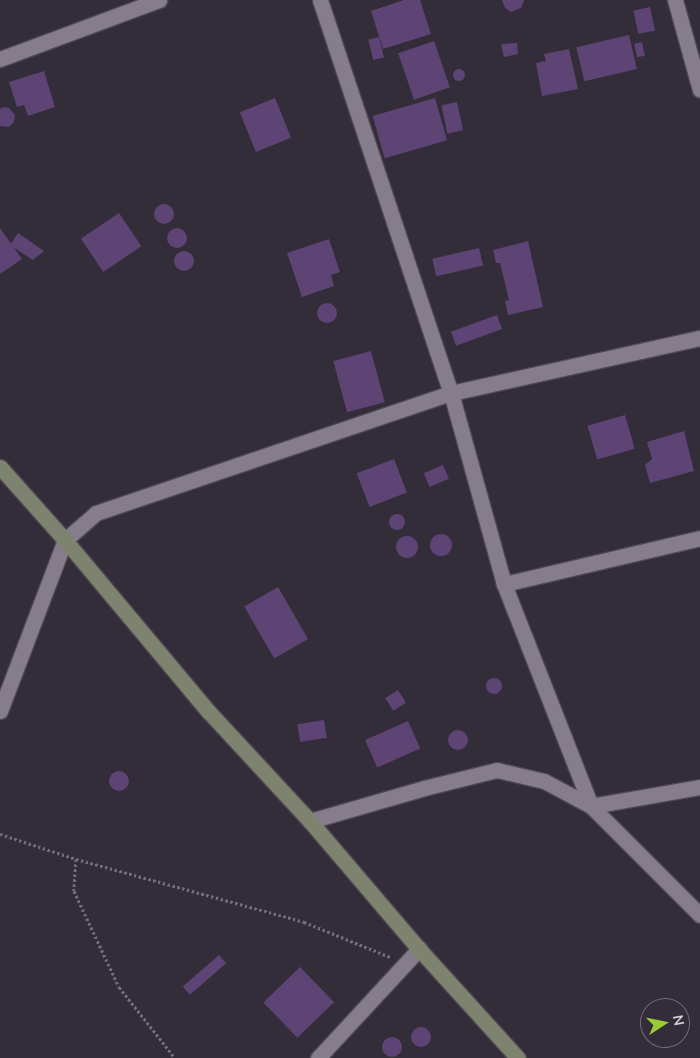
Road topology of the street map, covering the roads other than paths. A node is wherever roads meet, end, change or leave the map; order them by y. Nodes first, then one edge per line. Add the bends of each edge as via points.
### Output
1 (160, 0) edge
2 (320, 0) edge
3 (675, 0) edge
4 (0, 59) edge
5 (700, 90) edge
6 (700, 338) edge
7 (451, 393) junction
8 (0, 466) edge
9 (700, 538) edge
10 (65, 540) junction
11 (504, 584) junction
12 (0, 711) edge
13 (700, 786) edge
14 (591, 806) junction
15 (310, 821) junction
16 (700, 915) edge
17 (419, 949) junction
18 (318, 1058) edge
19 (518, 1058) edge

1 - 4 street
2 - 7 street
3 - 5 street
6 - 7 street
7 - 10 street via 96,513
7 - 11 street
8 - 10 street
9 - 11 street
10 - 12 street
10 - 15 street via 209,712
11 - 14 street
13 - 14 street
14 - 15 street via 544,781 497,770
14 - 16 street
15 - 17 street
17 - 18 street
17 - 19 street

